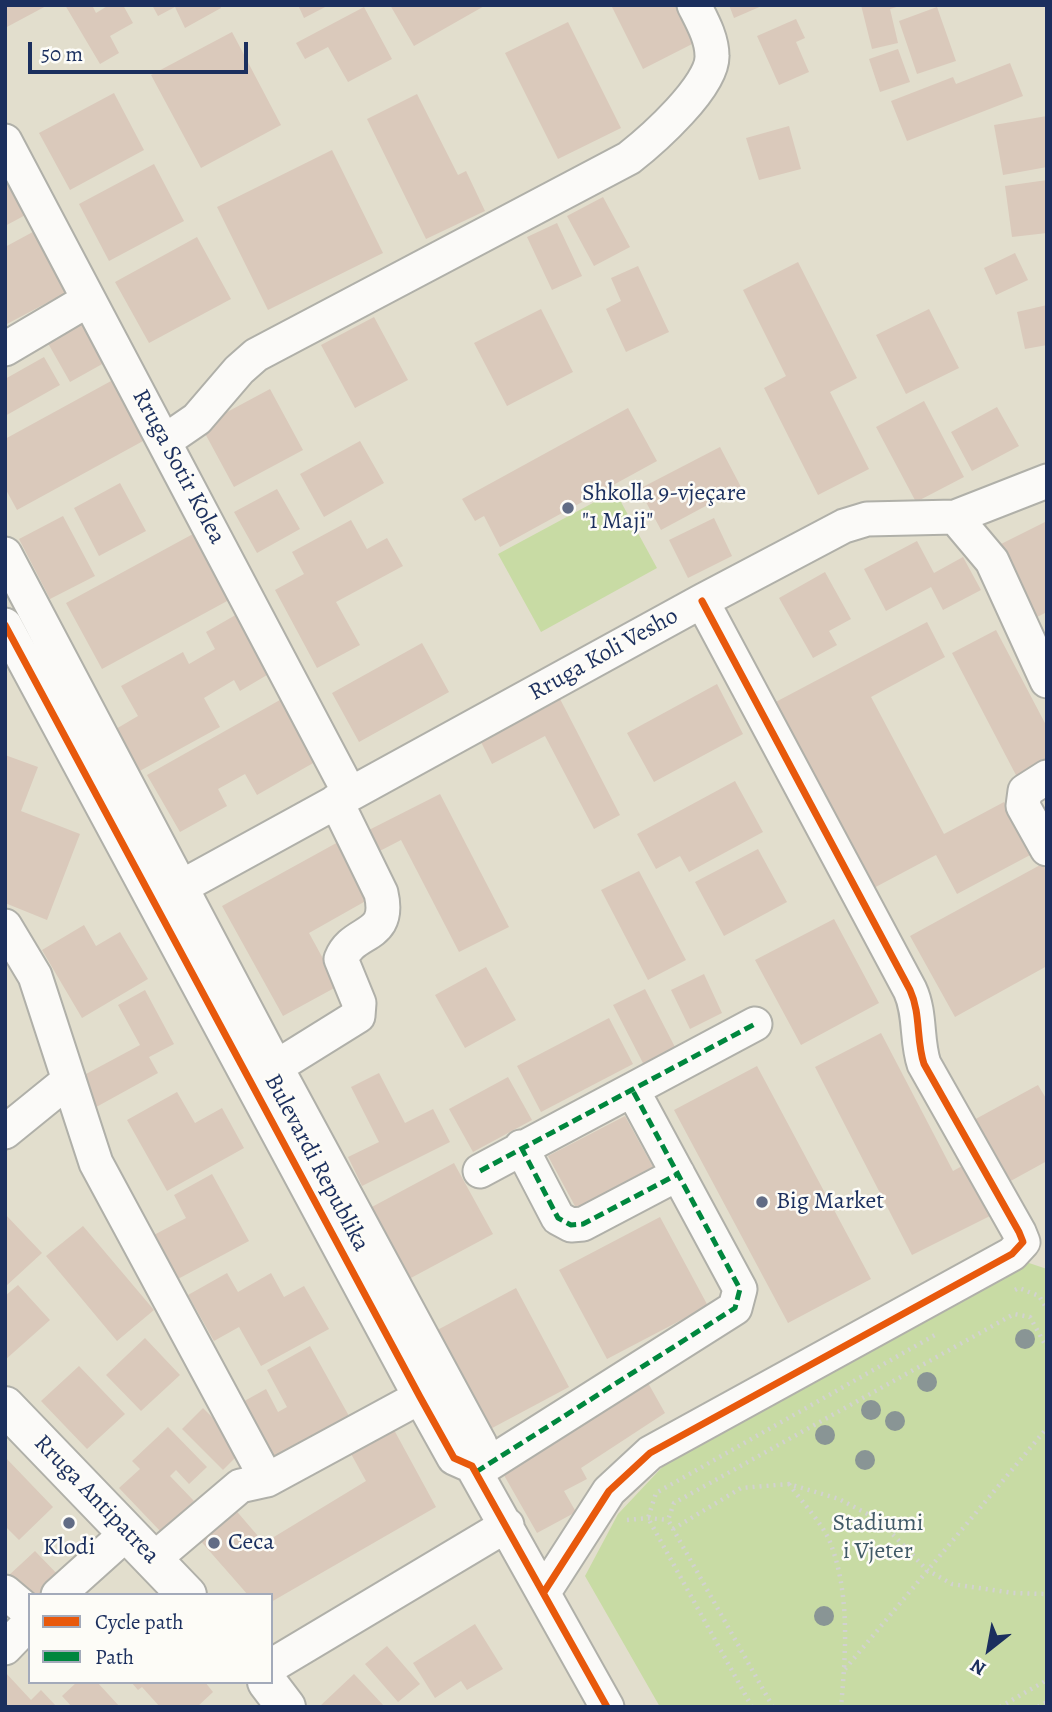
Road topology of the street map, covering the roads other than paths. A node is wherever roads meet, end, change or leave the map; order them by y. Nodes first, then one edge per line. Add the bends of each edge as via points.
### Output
1 (694, 5) edge
2 (5, 141) edge
3 (88, 300) junction
4 (5, 349) edge
5 (164, 441) junction
6 (1047, 481) edge
7 (955, 517) junction
8 (5, 554) edge
9 (702, 601) junction
10 (5, 625) edge
11 (1039, 642) edge
12 (1047, 681) edge
13 (1047, 776) edge
14 (343, 798) junction
15 (1047, 849) edge
16 (181, 887) junction
17 (5, 926) edge
18 (755, 1024) dead end
19 (276, 1067) junction
20 (69, 1080) junction
21 (633, 1091) junction
22 (5, 1132) edge
23 (522, 1147) junction
24 (480, 1171) dead end
25 (678, 1174) junction
26 (1033, 1228) edge
27 (420, 1397) junction
28 (5, 1406) edge
29 (474, 1469) junction
30 (267, 1480) junction
31 (507, 1525) junction
32 (127, 1533) junction
33 (154, 1559) junction
34 (5, 1592) edge
35 (544, 1592) junction
36 (60, 1593) edge
37 (185, 1593) edge
38 (28, 1611) edge
39 (28, 1624) edge
40 (5, 1648) edge
41 (273, 1665) edge
42 (269, 1684) edge
43 (286, 1707) edge
44 (607, 1707) edge

1 - 5 street via 711,43 712,65 701,87 644,146 256,355 197,419
2 - 3 street, Rruga Sotir Kolea
3 - 4 street
3 - 5 street, Rruga Sotir Kolea
5 - 14 street, Rruga Sotir Kolea
6 - 7 street, Rruga Koli Vesho
7 - 9 street, Rruga Koli Vesho via 867,519 844,526
7 - 11 street via 992,561
8 - 16 street, Bulevardi Republika
9 - 14 street, Rruga Koli Vesho
9 - 26 street via 910,990 924,1064
10 - 27 street, Bulevardi Republika
11 - 12 street
13 - 15 street via 1025,791 1023,806
14 - 16 street, Rruga Koli Vesho
14 - 19 street, Rruga Sotir Kolea via 384,906 374,930 345,950 341,959 359,1003 358,1016
16 - 19 street, Bulevardi Republika
17 - 20 street via 35,976
18 - 21 street
19 - 29 street, Bulevardi Republika via 480,1444
20 - 22 street
20 - 30 street via 96,1163
21 - 23 street
21 - 25 street
23 - 24 street
23 - 25 street via 558,1218 570,1225 583,1224
25 - 29 street via 740,1289 734,1308
26 - 35 street via 1012,1254 650,1453 609,1491
27 - 29 street, Bulevardi Republika via 454,1458
27 - 30 street
28 - 32 main road, Rruga Antipatrea
29 - 31 street, Bulevardi Republika
30 - 33 street via 240,1486
31 - 35 street, Bulevardi Republika
31 - 41 street
32 - 33 main road, Rruga Antipatrea
32 - 36 street
33 - 37 main road, Rruga Antipatrea
34 - 38 street
35 - 44 street, Bulevardi Republika
39 - 40 street
42 - 43 main road

